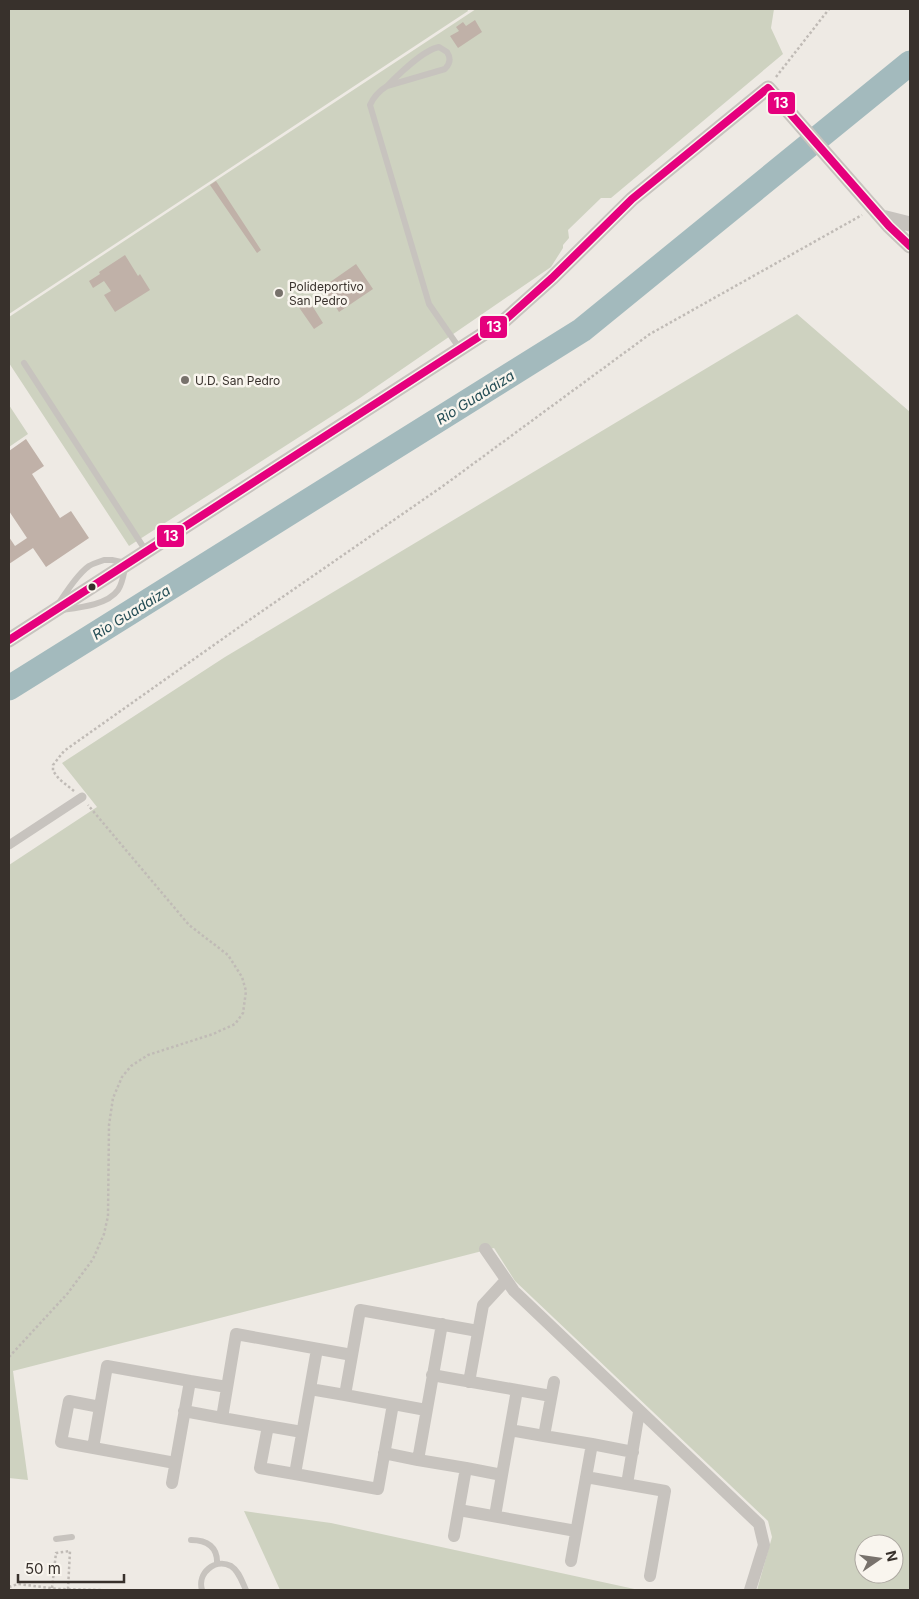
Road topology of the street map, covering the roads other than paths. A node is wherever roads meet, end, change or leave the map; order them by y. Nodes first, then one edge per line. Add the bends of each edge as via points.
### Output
1 (387, 86) junction
2 (878, 213) junction
3 (910, 224) edge
4 (910, 246) edge
5 (460, 349) junction
6 (24, 364) dead end
7 (146, 551) junction
8 (9, 640) edge
9 (82, 797) road end
10 (9, 844) edge
11 (485, 1249) dead end
12 (506, 1280) junction
13 (442, 1324) junction
14 (478, 1331) junction
15 (317, 1349) junction
16 (352, 1355) junction
17 (432, 1375) junction
18 (190, 1381) junction
19 (469, 1382) junction
20 (554, 1382) dead end
21 (227, 1387) junction
22 (310, 1389) junction
23 (517, 1390) junction
24 (345, 1395) junction
25 (551, 1396) junction
26 (393, 1404) junction
27 (100, 1407) junction
28 (426, 1410) junction
29 (184, 1411) junction
30 (640, 1412) junction
31 (222, 1418) junction
32 (268, 1426) junction
33 (510, 1430) junction
34 (302, 1432) junction
35 (544, 1436) junction
36 (592, 1444) junction
37 (93, 1448) junction
38 (632, 1452) junction
39 (384, 1454) junction
40 (418, 1460) junction
41 (175, 1462) junction
42 (466, 1468) junction
43 (295, 1474) junction
44 (502, 1475) junction
45 (586, 1477) junction
46 (172, 1483) dead end
47 (627, 1484) junction
48 (459, 1510) junction
49 (495, 1516) junction
50 (576, 1531) junction
51 (454, 1536) dead end
52 (72, 1537) dead end
53 (56, 1539) dead end
54 (191, 1540) dead end
55 (571, 1561) dead end
56 (217, 1564) junction
57 (650, 1576) dead end
58 (202, 1590) edge
59 (246, 1590) edge
60 (750, 1590) edge

1 - 1 lane via 445,69 450,59 448,52 439,47 433,49
1 - 5 lane via 380,90 370,105 429,304
2 - 3 street
2 - 4 street
2 - 5 street via 768,88 632,199 505,320
5 - 7 street
6 - 7 lane
7 - 8 street
9 - 10 street
11 - 12 street
12 - 14 street via 482,1305
12 - 30 street via 514,1292
13 - 14 street
13 - 16 street via 360,1310
13 - 17 street
14 - 19 street
15 - 16 street
15 - 21 street via 236,1334
15 - 22 street
16 - 24 street
17 - 19 street
17 - 28 street
18 - 21 street
18 - 27 street via 107,1366
18 - 29 street
19 - 23 street
20 - 25 street
21 - 31 street
22 - 24 street
22 - 34 street
23 - 25 street
23 - 33 street
24 - 26 street
25 - 35 street
26 - 28 street
26 - 39 street
27 - 37 street
27 - 37 street via 68,1401 61,1442
28 - 40 street
29 - 31 street
29 - 41 street
30 - 38 street
30 - 60 street via 760,1524 764,1544
31 - 32 street
32 - 34 street
32 - 43 street via 260,1468
33 - 35 street
33 - 44 street
34 - 43 street
35 - 36 street
36 - 38 street
36 - 45 street
37 - 41 street
38 - 47 street
39 - 40 street
39 - 43 street via 378,1489
40 - 42 street
41 - 46 street
42 - 44 street
42 - 48 street
44 - 49 street
45 - 47 street
45 - 50 street
47 - 57 street via 665,1491
48 - 49 street
48 - 51 street
49 - 50 street
50 - 55 street
52 - 53 lane
54 - 56 lane via 201,1540 213,1547
56 - 58 lane via 205,1571 200,1584
56 - 59 lane via 231,1566 237,1571

